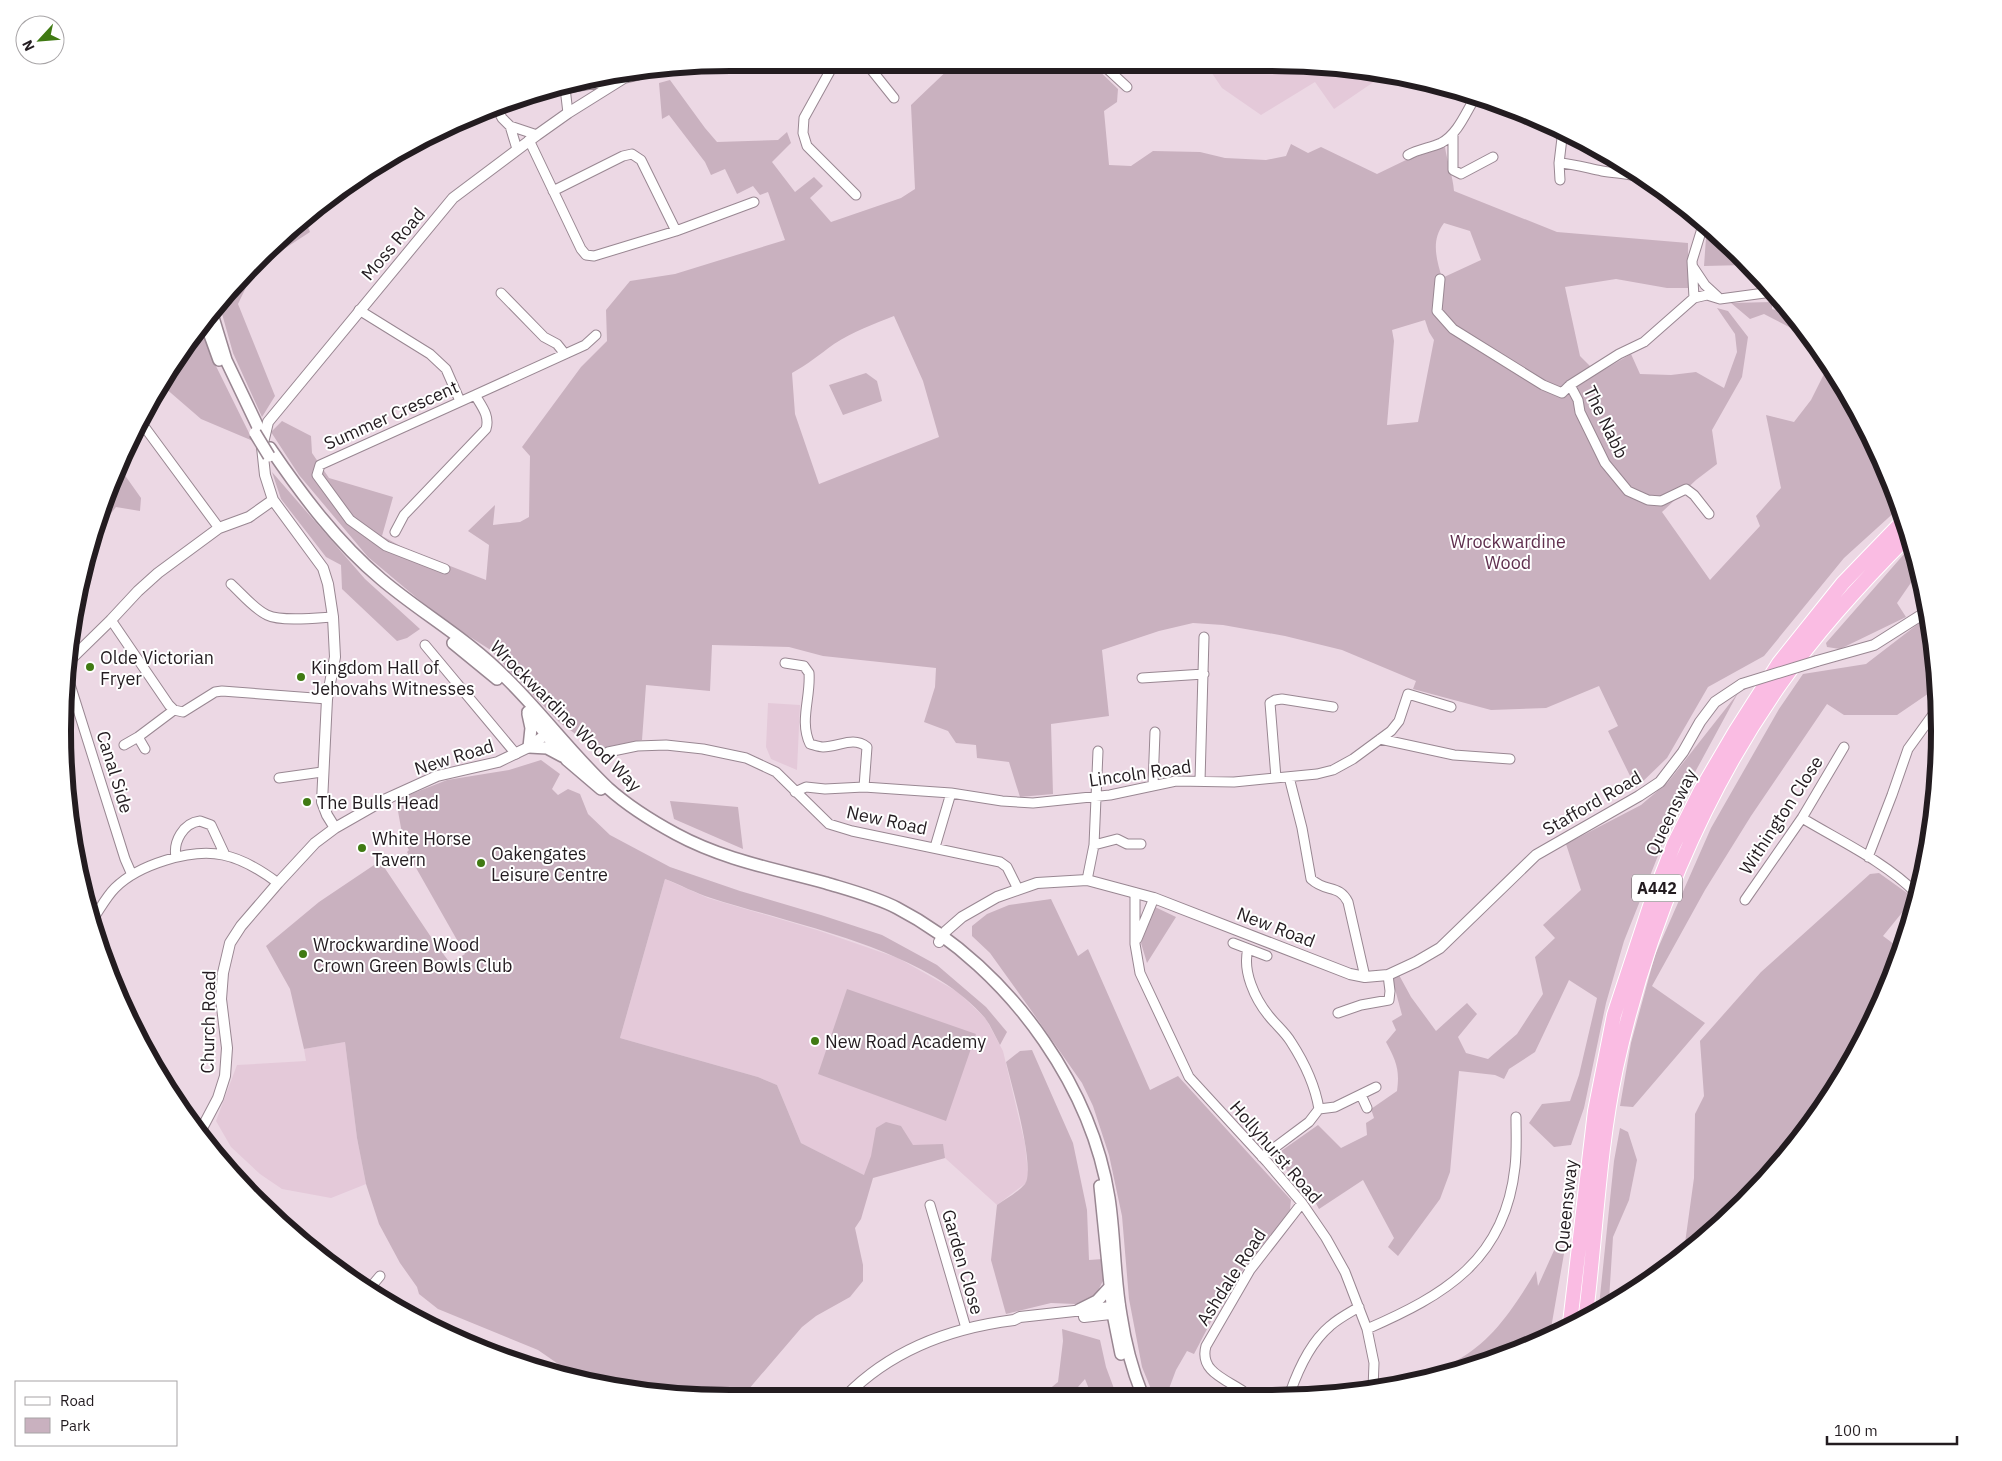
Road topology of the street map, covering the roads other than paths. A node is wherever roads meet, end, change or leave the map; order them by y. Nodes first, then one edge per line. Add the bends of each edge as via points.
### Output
1 (830, 71) edge
2 (873, 71) edge
3 (1110, 71) edge
4 (619, 81) edge
5 (1127, 87) dead end
6 (566, 92) edge
7 (894, 98) dead end
8 (1472, 103) edge
9 (500, 113) edge
10 (568, 113) junction
11 (496, 114) edge
12 (502, 118) junction
13 (510, 126) junction
14 (1453, 134) junction
15 (533, 137) junction
16 (1562, 139) edge
17 (517, 149) junction
18 (1408, 155) dead end
19 (1493, 157) dead end
20 (1559, 163) junction
21 (1624, 174) edge
22 (1560, 180) dead end
23 (553, 191) junction
24 (856, 195) dead end
25 (754, 202) dead end
26 (676, 231) junction
27 (1701, 231) edge
28 (1692, 267) junction
29 (1440, 279) dead end
30 (501, 293) dead end
31 (1764, 293) edge
32 (1694, 298) junction
33 (1720, 298) junction
34 (359, 310) junction
35 (214, 321) edge
36 (208, 328) edge
37 (596, 336) dead end
38 (565, 354) junction
39 (1570, 385) junction
40 (475, 396) junction
41 (460, 401) junction
42 (145, 428) edge
43 (257, 430) junction
44 (270, 452) junction
45 (273, 500) junction
46 (1709, 514) dead end
47 (1898, 526) edge
48 (219, 528) junction
49 (395, 532) dead end
50 (1903, 541) edge
51 (446, 569) dead end
52 (231, 584) dead end
53 (1920, 616) edge
54 (333, 617) junction
55 (111, 620) junction
56 (1204, 637) dead end
57 (425, 645) dead end
58 (76, 654) edge
59 (785, 663) dead end
60 (1204, 674) junction
61 (1142, 678) dead end
62 (73, 693) edge
63 (327, 700) junction
64 (1333, 707) dead end
65 (1451, 707) dead end
66 (174, 710) junction
67 (527, 711) junction
68 (1930, 718) edge
69 (550, 731) junction
70 (1155, 732) dead end
71 (138, 737) junction
72 (1380, 740) junction
73 (124, 745) dead end
74 (1844, 746) dead end
75 (529, 747) junction
76 (145, 749) dead end
77 (608, 752) dead end
78 (1098, 752) dead end
79 (516, 754) junction
80 (567, 760) junction
81 (1503, 762) dead end
82 (322, 772) junction
83 (1289, 777) junction
84 (279, 778) dead end
85 (1276, 778) junction
86 (1200, 781) junction
87 (1153, 785) junction
88 (864, 787) junction
89 (795, 792) junction
90 (951, 793) junction
91 (1095, 796) junction
92 (1802, 818) junction
93 (335, 828) junction
94 (1141, 844) dead end
95 (1094, 845) junction
96 (934, 847) junction
97 (225, 855) junction
98 (176, 857) junction
99 (1868, 857) junction
100 (131, 876) junction
101 (1087, 880) junction
102 (278, 883) junction
103 (1911, 888) edge
104 (1018, 889) junction
105 (1135, 893) junction
106 (1154, 898) junction
107 (1745, 900) dead end
108 (97, 913) edge
109 (941, 939) junction
110 (1134, 944) junction
111 (1233, 944) dead end
112 (1248, 949) junction
113 (1266, 956) dead end
114 (1405, 967) joint
115 (1388, 975) junction
116 (1365, 977) junction
117 (1338, 1013) dead end
118 (1376, 1087) dead end
119 (1362, 1095) junction
120 (1367, 1108) dead end
121 (1319, 1109) junction
122 (1516, 1117) dead end
123 (203, 1126) edge
124 (1262, 1157) junction
125 (1302, 1203) junction
126 (930, 1205) dead end
127 (380, 1276) dead end
128 (373, 1285) edge
129 (1110, 1287) junction
130 (1360, 1307) junction
131 (1587, 1309) edge
132 (1079, 1310) junction
133 (1116, 1310) junction
134 (1571, 1318) edge
135 (1014, 1320) junction
136 (966, 1328) junction
137 (1367, 1329) junction
138 (1373, 1381) edge
139 (1292, 1389) edge
140 (852, 1390) edge
141 (1134, 1390) edge
142 (1141, 1390) edge
143 (1242, 1390) edge

1 - 24 street via 804,118 803,133 806,146
2 - 7 street
3 - 5 street
4 - 10 street, Moss Road
6 - 10 street
8 - 14 street
9 - 12 street
10 - 15 street, Moss Road
11 - 12 street
12 - 13 street
13 - 15 street
13 - 17 street
14 - 18 street via 1436,145
14 - 19 street via 1453,170 1461,174
15 - 17 street, Moss Road
15 - 23 street
16 - 20 street
17 - 34 street, Moss Road via 454,198
20 - 21 street
20 - 22 street
23 - 26 street via 586,255 594,256
23 - 26 street via 632,154 641,160
25 - 26 street
27 - 28 street
28 - 32 street
28 - 33 street
29 - 39 street, The Nabb via 1437,311 1453,329 1543,385 1562,393
30 - 38 street
31 - 33 street
32 - 33 street via 1707,295
32 - 39 street, The Nabb via 1644,342
34 - 41 street via 430,354 446,368
34 - 45 street, Moss Road via 268,422 262,447 265,475
35 - 43 main road, Wrockwardine Wood Way via 226,360
36 - 43 main road, Wrockwardine Wood Way via 231,388
37 - 38 street, Summer Crescent
38 - 40 street, Summer Crescent
39 - 46 street, The Nabb via 1605,464 1628,491 1648,500 1661,501 1686,490
40 - 41 street, Summer Crescent
40 - 49 street, Summer Crescent via 486,414 486,429 404,515
41 - 51 street, Summer Crescent via 320,465 317,475 350,520 386,546
42 - 48 street
43 - 44 main road, Wrockwardine Wood Way, bridge
44 - 67 main road, Wrockwardine Wood Way via 284,478 326,531 376,583 490,672
44 - 69 main road, Wrockwardine Wood Way via 324,521 366,565 413,605 488,660
45 - 48 street via 249,517
45 - 54 street, Moss Road via 324,568
47 - 134 highway, Queensway / A442 via 1843,583 1779,663 1734,732 1674,844 1614,1016 1595,1111
48 - 55 street via 138,590
50 - 131 highway, Queensway / A442 via 1868,576 1781,683 1743,741 1664,904 1634,994 1616,1070 1600,1179
52 - 54 street via 267,615 276,618
53 - 114 street, Stafford Road, bridge via 1874,645 1742,684 1715,702 1660,782 1536,855 1440,948
54 - 63 street, Moss Road via 335,657
55 - 58 street
55 - 66 street
56 - 60 street
57 - 79 street
59 - 88 street via 804,666 809,673 805,722 810,744 823,747 861,742 867,748
60 - 61 street
60 - 86 street
62 - 100 street, Canal Side
63 - 66 street via 222,691 183,712
63 - 82 street, Moss Road
64 - 85 street via 1282,699 1270,703
65 - 72 street, Lincoln Road via 1408,694 1399,721
66 - 71 street
67 - 69 main road, Wrockwardine Wood Way
67 - 75 main road via 531,728
68 - 99 street via 1908,749
69 - 75 street, New Road
69 - 80 main road, Wrockwardine Wood Way
69 - 109 main road, Wrockwardine Wood Way via 608,788 636,810 673,832 728,857 894,906
70 - 87 street
71 - 73 street
71 - 76 street
72 - 81 street
72 - 83 street, Lincoln Road via 1333,770
74 - 92 street, Withington Close
75 - 79 street, New Road
75 - 80 main road via 547,748
77 - 89 street, New Road via 666,745 726,753 772,769
78 - 91 street
79 - 93 street, New Road via 489,765 437,776 384,800
80 - 109 main road, Wrockwardine Wood Way via 629,811 691,848 716,859 864,902
82 - 84 street
82 - 93 street, Moss Road via 322,802
83 - 85 street, Lincoln Road
83 - 116 street via 1312,878 1324,888 1340,891 1348,902
85 - 86 street, Lincoln Road
86 - 87 street, Lincoln Road via 1176,780
87 - 91 street, Lincoln Road
88 - 89 street, Lincoln Road via 806,788
88 - 90 street, Lincoln Road
89 - 96 street, New Road via 829,824
90 - 91 street, Lincoln Road via 1015,803
90 - 96 street
91 - 95 street
92 - 99 street
92 - 107 street, Withington Close
93 - 102 street, Church Road via 315,843
94 - 95 street via 1128,844 1117,839
95 - 101 street
96 - 104 street, New Road via 1000,862 1007,867
97 - 98 street
97 - 98 street via 210,826 200,821 188,825 182,833 174,849
97 - 102 street via 259,869
98 - 100 street
99 - 103 street
100 - 108 street via 116,888
101 - 104 street, New Road via 1037,883
101 - 105 street, New Road
102 - 123 street, Church Road via 230,943 221,999 227,1048 225,1076
104 - 109 street, New Road via 969,912
105 - 106 street, New Road
105 - 110 street, Hollyhurst Road
106 - 110 street
106 - 116 street, New Road
109 - 129 main road, Wrockwardine Wood Way via 1028,1031 1072,1103 1087,1134 1098,1172
109 - 133 main road, Wrockwardine Wood Way via 975,964 1034,1026 1084,1111 1099,1153 1110,1200
110 - 124 street, Hollyhurst Road via 1140,973 1189,1077
111 - 112 street
112 - 113 street
112 - 121 street via 1245,958 1248,974 1261,1006 1293,1044 1316,1093
114 - 115 street, New Road
115 - 116 street, New Road
115 - 117 street via 1389,1000
118 - 119 street
119 - 120 street
119 - 121 street via 1335,1107
121 - 124 street via 1309,1122
122 - 137 street via 1515,1168 1508,1204 1492,1238 1470,1268 1446,1288 1413,1308
124 - 125 street, Hollyhurst Road
125 - 130 street, Hollyhurst Road via 1335,1255
125 - 143 street, Ashdale Road via 1250,1270 1204,1353 1205,1363 1213,1372
126 - 136 street, Garden Close
127 - 128 street
129 - 132 main road via 1097,1301
129 - 133 main road, Wrockwardine Wood Way
130 - 137 street, Hollyhurst Road
130 - 139 street via 1336,1321 1320,1337
132 - 133 street
132 - 135 street
133 - 135 street via 1020,1322
133 - 141 main road, Wrockwardine Wood Way via 1120,1351
133 - 142 main road, Wrockwardine Wood Way
135 - 136 street
136 - 140 street via 918,1345 893,1358
137 - 138 street, Hollyhurst Road via 1374,1364

